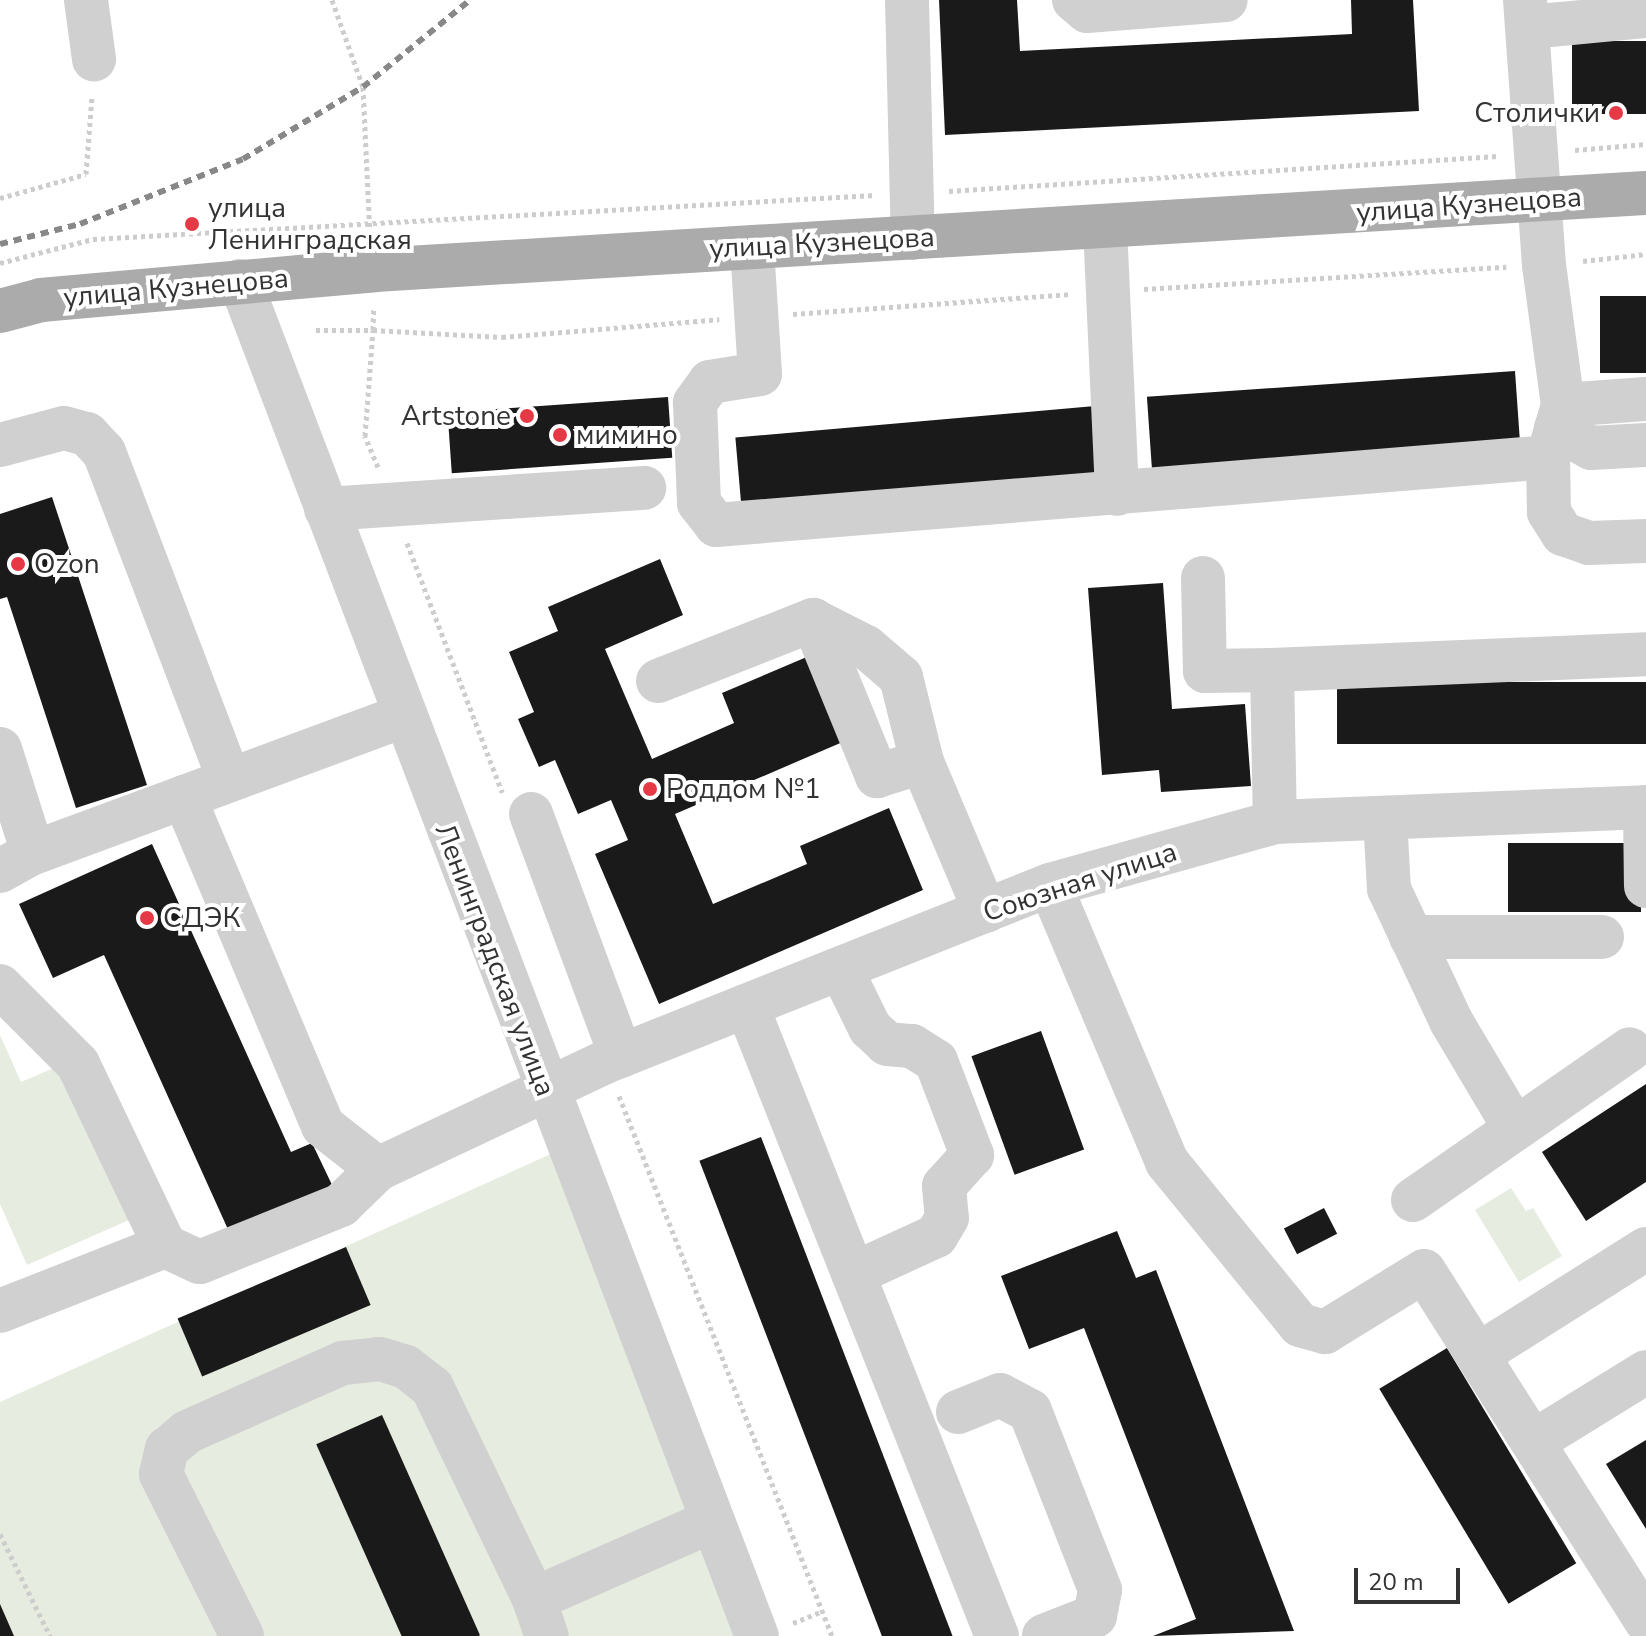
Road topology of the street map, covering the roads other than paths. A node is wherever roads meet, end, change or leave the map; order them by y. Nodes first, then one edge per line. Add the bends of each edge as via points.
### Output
1 (86, 0) edge
2 (907, 0) edge
3 (1074, 0) edge
4 (1226, 0) edge
5 (1538, 12) edge
6 (1646, 16) edge
7 (94, 59) road end
8 (1646, 193) edge
9 (1541, 202) junction
10 (1105, 227) junction
11 (913, 238) junction
12 (752, 247) junction
13 (240, 281) junction
14 (0, 311) edge
15 (1646, 399) edge
16 (1556, 430) junction
17 (0, 445) edge
18 (1646, 445) edge
19 (644, 488) dead end
20 (1117, 494) junction
21 (326, 509) junction
22 (1646, 541) edge
23 (1203, 578) dead end
24 (813, 620) junction
25 (1646, 654) edge
26 (1272, 670) junction
27 (658, 681) dead end
28 (403, 716) junction
29 (0, 749) edge
30 (922, 762) junction
31 (229, 780) junction
32 (184, 797) junction
33 (1645, 807) edge
34 (531, 814) dead end
35 (1385, 818) junction
36 (1275, 822) junction
37 (16, 862) edge
38 (1050, 885) junction
39 (1646, 886) edge
40 (985, 911) junction
41 (1411, 937) junction
42 (1602, 937) dead end
43 (841, 969) junction
44 (0, 986) edge
45 (747, 1006) junction
46 (1630, 1049) dead end
47 (621, 1056) junction
48 (545, 1092) junction
49 (1514, 1127) junction
50 (378, 1169) junction
51 (1413, 1200) dead end
52 (165, 1246) junction
53 (1646, 1249) edge
54 (853, 1274) junction
55 (0, 1311) edge
56 (1479, 1354) junction
57 (1646, 1372) edge
58 (958, 1412) dead end
59 (1536, 1440) junction
60 (712, 1521) junction
61 (541, 1617) edge
62 (1646, 1621) edge
63 (242, 1636) edge
64 (757, 1636) edge
65 (997, 1636) edge
66 (1044, 1636) edge

1 - 7 street
2 - 11 street
3 - 4 street via 1087,11
5 - 6 street
5 - 9 street
8 - 9 main road, улица Кузнецова
9 - 10 main road, улица Кузнецова
9 - 16 street
10 - 11 main road, улица Кузнецова
10 - 20 street
11 - 12 main road, улица Кузнецова
12 - 13 main road, улица Кузнецова
12 - 20 street via 760,374 710,382 695,403 699,503 716,525
13 - 14 main road, улица Кузнецова via 41,300
13 - 21 street, Ленинградская улица
15 - 16 street
16 - 18 street via 1591,448
16 - 20 street
16 - 22 street via 1549,512 1563,534 1589,543
17 - 31 street via 64,428 87,434 104,452
19 - 21 street
21 - 28 street, Ленинградская улица
23 - 26 street via 1205,671
24 - 27 street
24 - 30 street via 866,647 901,677
24 - 30 street via 877,776
25 - 26 street
26 - 36 street
28 - 31 street
28 - 48 street, Ленинградская улица
29 - 37 street
30 - 40 street
31 - 32 street
32 - 37 street
32 - 50 street via 323,1126
33 - 35 street, Союзная улица
33 - 39 street
34 - 47 street
35 - 36 street, Союзная улица
35 - 41 street via 1389,889
36 - 38 street, Союзная улица
38 - 40 street, Союзная улица
38 - 56 street via 1167,1162 1300,1325 1325,1332 1424,1271
40 - 43 street, Союзная улица
41 - 42 street
41 - 49 street via 1451,1021
43 - 45 street, Союзная улица
43 - 54 street via 870,1028 887,1044 912,1046 936,1061 972,1155 944,1186 947,1218 936,1236
44 - 52 street via 78,1064
45 - 47 street, Союзная улица
45 - 54 street
46 - 49 street
47 - 48 street, Союзная улица
48 - 50 street, Союзная улица
48 - 60 street, Ленинградская улица
49 - 51 street
50 - 52 street, Союзная улица via 341,1205 200,1262
52 - 55 street
53 - 56 street
54 - 65 street
56 - 59 street
57 - 59 street
58 - 66 street via 1000,1395 1030,1411 1100,1590 1095,1616
59 - 62 street
60 - 61 street
60 - 64 street, Ленинградская улица
61 - 63 street via 432,1387 406,1367 380,1359 343,1363 187,1432 167,1449 161,1474

